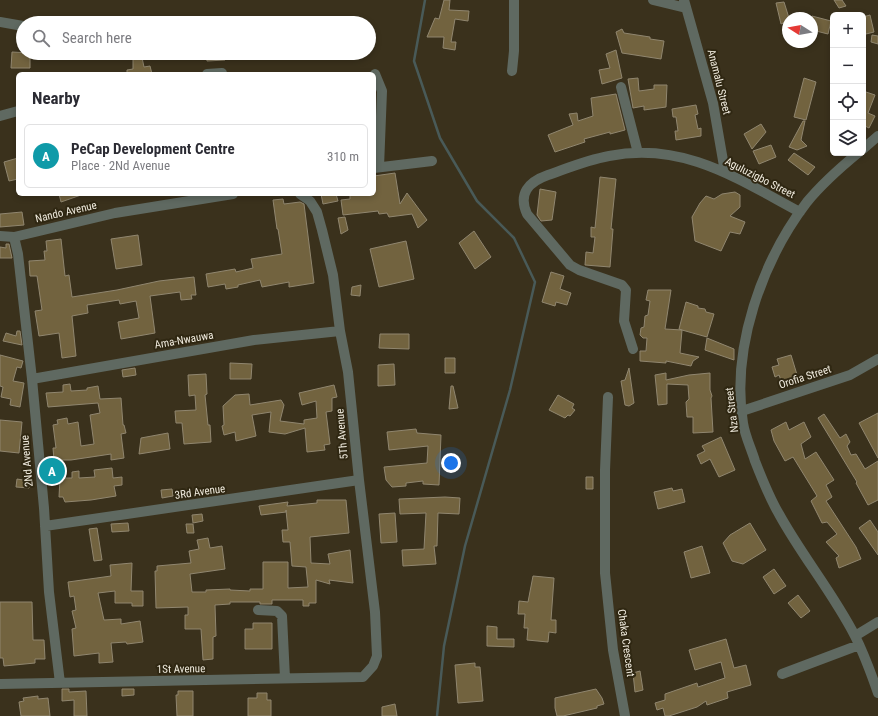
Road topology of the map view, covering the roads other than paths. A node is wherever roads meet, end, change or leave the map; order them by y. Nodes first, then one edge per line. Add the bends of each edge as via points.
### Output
1 (514, 0) edge
2 (653, 0) edge
3 (685, 4) edge
4 (0, 22) edge
5 (16, 25) edge
6 (512, 71) dead end
7 (376, 76) edge
8 (621, 87) dead end
9 (16, 112) edge
10 (0, 116) edge
11 (878, 136) edge
12 (866, 146) edge
13 (638, 153) junction
14 (855, 156) edge
15 (432, 161) dead end
16 (376, 168) edge
17 (725, 172) junction
18 (221, 196) edge
19 (303, 196) edge
20 (800, 212) junction
21 (0, 236) edge
22 (14, 237) junction
23 (340, 331) junction
24 (633, 349) dead end
25 (877, 363) edge
26 (32, 379) junction
27 (608, 397) dead end
28 (742, 411) junction
29 (359, 480) junction
30 (45, 526) junction
31 (258, 610) dead end
32 (878, 622) edge
33 (857, 641) junction
34 (782, 674) dead end
35 (363, 677) joint
36 (285, 678) junction
37 (60, 683) junction
38 (0, 684) edge
39 (878, 693) edge
40 (625, 716) edge

1 - 6 street
2 - 3 street
3 - 17 street, Anamalu Street via 713,103
4 - 5 street
7 - 16 street via 382,91
8 - 13 street
9 - 10 street
11 - 12 street
13 - 17 street, Aguluzigbo Street via 682,157
13 - 24 street, Aguluzigbo Street via 586,161 538,179 528,186 523,205 527,214 570,264 579,270 622,285 626,290 624,321
14 - 20 street, Nza Street
15 - 16 street
17 - 20 street, Aguluzigbo Street
18 - 22 street, Nando Avenue via 115,213
19 - 23 street, 5Th Avenue via 310,201 317,212 322,230 333,275
20 - 28 street, Nza Street via 774,254 753,308 740,380
21 - 22 street, Nando Avenue
22 - 26 street, 2Nd Avenue
23 - 26 street, Ama-Nwauwa via 254,340
23 - 29 street, 5Th Avenue via 348,372
25 - 28 street, Orofia Street via 850,375
26 - 30 street, 2Nd Avenue
27 - 40 street, Chaka Crescent via 605,573 613,650
28 - 33 street, Nza Street via 749,444 778,514
29 - 30 street, 3Rd Avenue
29 - 35 street, 5Th Avenue via 375,612 377,656 373,666
30 - 37 street, 2Nd Avenue via 48,592
31 - 36 street via 277,611 282,616
32 - 33 street
33 - 34 street
33 - 39 street, Nza Street
35 - 36 street, 1St Avenue
36 - 37 street, 1St Avenue
37 - 38 street, 1St Avenue

